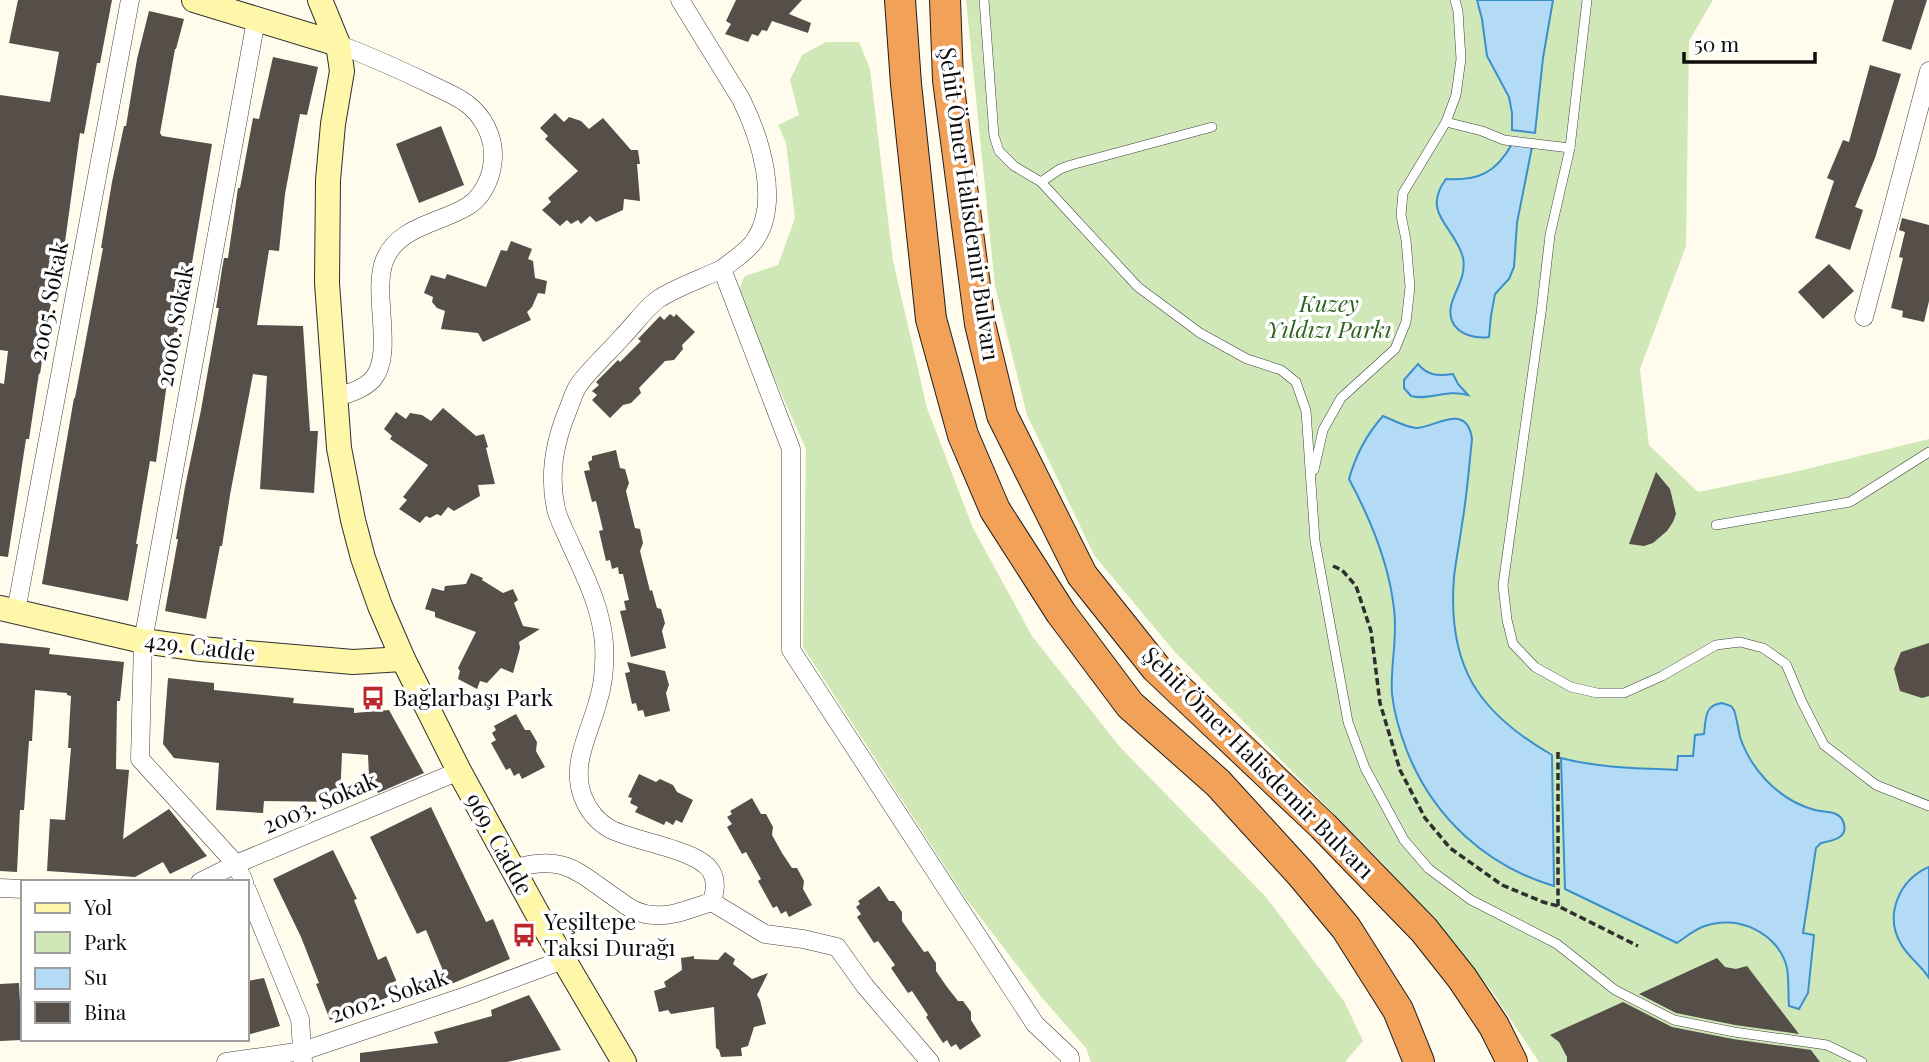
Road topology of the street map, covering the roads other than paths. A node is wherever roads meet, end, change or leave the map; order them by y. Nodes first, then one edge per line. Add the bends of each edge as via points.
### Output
1 (130, 0) edge
2 (194, 0) edge
3 (320, 0) edge
4 (680, 0) edge
5 (900, 0) edge
6 (945, 0) edge
7 (984, 0) edge
8 (1455, 0) edge
9 (1587, 0) edge
10 (256, 20) junction
11 (338, 44) junction
12 (1929, 71) edge
13 (1446, 122) junction
14 (1212, 127) dead end
15 (1570, 148) junction
16 (1041, 182) junction
17 (722, 269) junction
18 (1864, 317) dead end
19 (335, 398) junction
20 (1929, 452) edge
21 (1311, 482) junction
22 (1716, 525) dead end
23 (8, 610) edge
24 (143, 641) junction
25 (403, 659) junction
26 (459, 771) junction
27 (1929, 806) edge
28 (236, 864) junction
29 (513, 869) junction
30 (204, 880) edge
31 (243, 880) edge
32 (0, 888) edge
33 (21, 889) edge
34 (248, 892) edge
35 (712, 902) junction
36 (563, 960) junction
37 (303, 1057) edge
38 (625, 1061) edge
39 (226, 1062) edge
40 (930, 1062) edge
41 (1070, 1062) edge
42 (1419, 1062) edge
43 (1512, 1062) edge
44 (1862, 1062) edge

1 - 23 street, 2005. Sokak
2 - 10 street
3 - 11 street, 969. Cadde
4 - 17 street via 741,99 764,165 767,209 762,229 753,243
5 - 42 highway, Şehit Ömer Halisdemir Bulvarı via 931,319 963,435 995,510 1061,613 1130,705 1218,783 1346,928 1398,1010
6 - 43 highway, Şehit Ömer Halisdemir Bulvarı via 949,94 980,324 1002,415 1082,575 1156,668 1323,826 1424,930 1469,988
7 - 16 lane via 999,151
8 - 13 lane via 1461,59
9 - 15 lane
10 - 11 street
10 - 24 street, 2006. Sokak
11 - 19 street, 969. Cadde via 342,71 326,214
11 - 19 street via 463,101 486,125 493,150 490,175 470,205 411,232 393,246 380,284 382,357 378,370 361,388
12 - 18 street
13 - 15 lane via 1504,140
13 - 21 lane via 1402,193 1410,287 1406,322 1395,349 1341,398 1322,430
14 - 16 lane via 1071,165
15 - 27 lane via 1550,235 1503,585 1513,644 1535,667 1571,687 1597,693 1624,693 1716,645 1740,642 1763,648 1786,664 1825,745 1876,785
16 - 21 lane via 1138,287 1200,333 1247,359 1281,370 1296,382 1306,411
17 - 35 street via 659,299 578,385 559,429 553,471 557,512 597,605 604,643 599,700 580,753 582,794 595,817 608,828 703,862 715,879
17 - 41 street via 791,449 791,650 1035,1024 1070,1056
19 - 25 street, 969. Cadde via 353,520 380,606
20 - 22 lane via 1850,502
21 - 44 lane via 1315,541 1348,722 1365,768 1404,839 1429,869 1471,900 1557,944 1615,990 1674,1020 1827,1045
23 - 24 street, 429. Cadde
24 - 25 street, 429. Cadde via 353,662
24 - 28 street, 2006. Sokak via 140,759
25 - 26 street, 969. Cadde
26 - 28 street, 2003. Sokak
26 - 29 street, 969. Cadde
28 - 30 street, 2003. Sokak
28 - 31 street, 2006. Sokak
29 - 35 street via 546,862 572,868 642,914 667,915
29 - 36 street, 969. Cadde
32 - 33 street
34 - 37 street via 300,1019
35 - 40 street via 765,934 837,947
36 - 37 street, 2002. Sokak
36 - 38 street, 969. Cadde
37 - 39 street, 2002. Sokak

